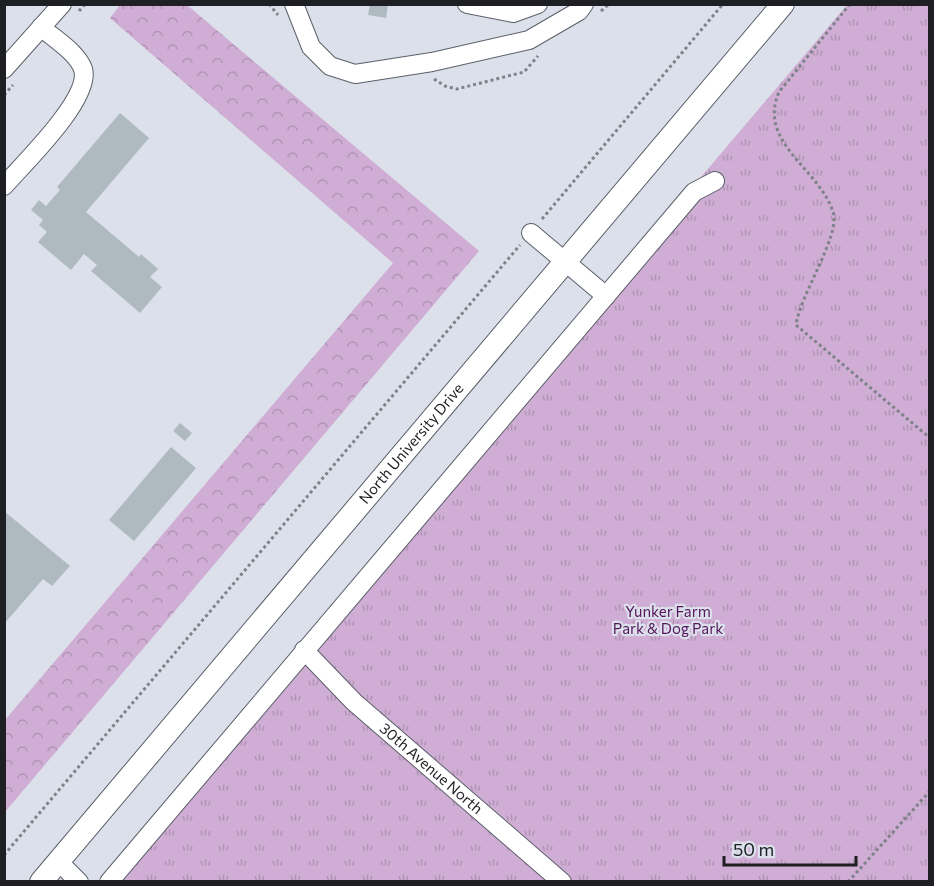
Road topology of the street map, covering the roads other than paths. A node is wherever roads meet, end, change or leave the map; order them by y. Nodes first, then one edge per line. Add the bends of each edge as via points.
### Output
1 (294, 4) edge
2 (467, 4) edge
3 (538, 4) edge
4 (584, 4) edge
5 (783, 4) edge
6 (54, 7) edge
7 (41, 27) junction
8 (4, 69) edge
9 (715, 181) dead end
10 (4, 186) edge
11 (531, 233) road end
12 (566, 261) junction
13 (606, 296) junction
14 (304, 651) junction
15 (58, 861) junction
16 (41, 882) edge
17 (79, 882) edge
18 (109, 882) edge
19 (562, 882) edge

1 - 4 lane via 310,47 330,66 355,74 529,40 579,11
2 - 3 lane via 513,13
5 - 12 main road, North University Drive
6 - 7 lane
7 - 8 lane
7 - 10 lane via 75,57 83,71 82,87 74,105
9 - 13 lane via 694,192
11 - 12 lane
12 - 13 lane
12 - 15 main road, North University Drive
13 - 14 lane
14 - 18 lane
14 - 19 lane, 30th Avenue North via 354,702
15 - 16 main road, North University Drive
15 - 17 lane

